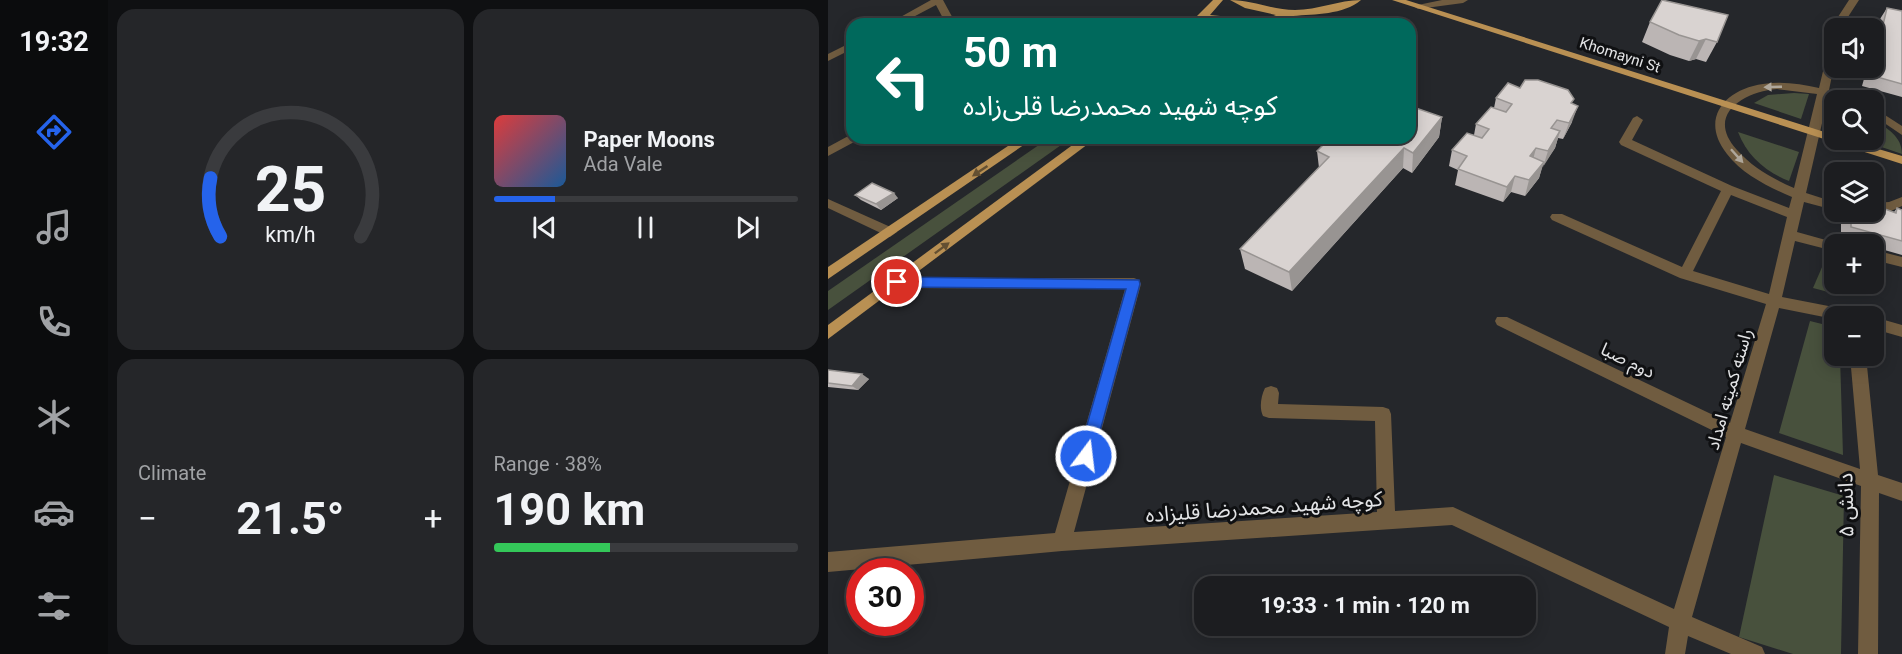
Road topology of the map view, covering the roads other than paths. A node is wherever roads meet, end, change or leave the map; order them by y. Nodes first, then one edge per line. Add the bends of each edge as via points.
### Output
1 (938, 0) edge
2 (1218, 0) edge
3 (1235, 0) edge
4 (1356, 0) edge
5 (1397, 0) edge
6 (1463, 0) edge
7 (1854, 0) edge
8 (1418, 6) junction
9 (1296, 12) junction
10 (904, 18) edge
11 (948, 18) edge
12 (1201, 18) edge
13 (1276, 18) edge
14 (1842, 18) edge
15 (846, 48) edge
16 (828, 58) edge
17 (1826, 78) edge
18 (1823, 92) junction
19 (1726, 105) junction
20 (1884, 118) edge
21 (1637, 120) dead end
22 (1902, 131) edge
23 (1813, 132) junction
24 (1824, 135) edge
25 (846, 142) edge
26 (1019, 144) edge
27 (1082, 144) edge
28 (1871, 150) edge
29 (828, 152) edge
30 (1902, 160) edge
31 (1728, 189) junction
32 (1799, 196) junction
33 (1902, 201) edge
34 (828, 203) edge
35 (1824, 203) edge
36 (1884, 206) edge
37 (1795, 215) junction
38 (1557, 217) dead end
39 (891, 232) junction
40 (1790, 235) junction
41 (1824, 244) edge
42 (1884, 258) edge
43 (1902, 262) edge
44 (828, 274) edge
45 (1685, 274) junction
46 (897, 282) junction
47 (1774, 301) junction
48 (1824, 311) edge
49 (1503, 321) dead end
50 (1884, 326) edge
51 (1902, 331) edge
52 (828, 333) edge
53 (1859, 366) edge
54 (1271, 393) dead end
55 (1736, 434) junction
56 (1870, 481) junction
57 (1902, 492) edge
58 (1386, 522) junction
59 (1062, 542) junction
60 (828, 562) edge
61 (1680, 622) junction
62 (1675, 654) edge
63 (1755, 654) edge
64 (1868, 654) edge

1 - 10 street
1 - 11 street
2 - 12 main road
3 - 9 main road via 1267,10
4 - 9 main road
5 - 8 main road, Khomayni St
6 - 8 street
7 - 14 street
8 - 19 main road, Khomayni St
9 - 13 main road
15 - 16 street
17 - 18 street, راسته کمیته امداد
18 -> 19 street via 1764,87 1742,93
18 - 23 street, راسته کمیته امداد
19 - 23 main road, Khomayni St
19 -> 32 street via 1719,121 1724,140 1739,161 1765,180
20 - 22 street
21 - 31 street via 1625,142
23 - 24 main road, Khomayni St
23 - 32 street, راسته کمیته امداد
25 - 29 street
26 -> 39 main road
46 -> 27 main road
28 - 30 main road, Khomayni St
31 - 37 street
31 - 45 street
32 - 35 street
32 - 37 street, راسته کمیته امداد
33 - 36 street
34 - 39 street
37 - 40 street, راسته کمیته امداد
38 - 45 street
39 - 44 main road
40 - 41 street
40 - 47 street, راسته کمیته امداد
42 - 43 street
45 - 47 street
46 - 52 main road
46 - 59 street via 1134,284
47 - 48 street
47 - 55 street, راسته کمیته امداد
49 - 55 street, دوم صبا
50 - 51 street
53 - 56 street, دانش ۵
54 - 58 street via 1269,411 1383,414
55 - 56 street, دوم صبا
55 - 61 street, راسته کمیته امداد
56 - 57 street, دوم صبا
56 - 64 street, دانش ۵
58 - 59 street, کوچه شهید محمدرضا قلیزاده
58 - 61 street, کوچه شهید محمدرضا قلیزاده via 1453,516
59 - 60 street, کوچه شهید محمدرضا قلیزاده
61 - 62 street, راسته کمیته امداد
61 - 63 street, کوچه شهید محمدرضا قلیزاده

